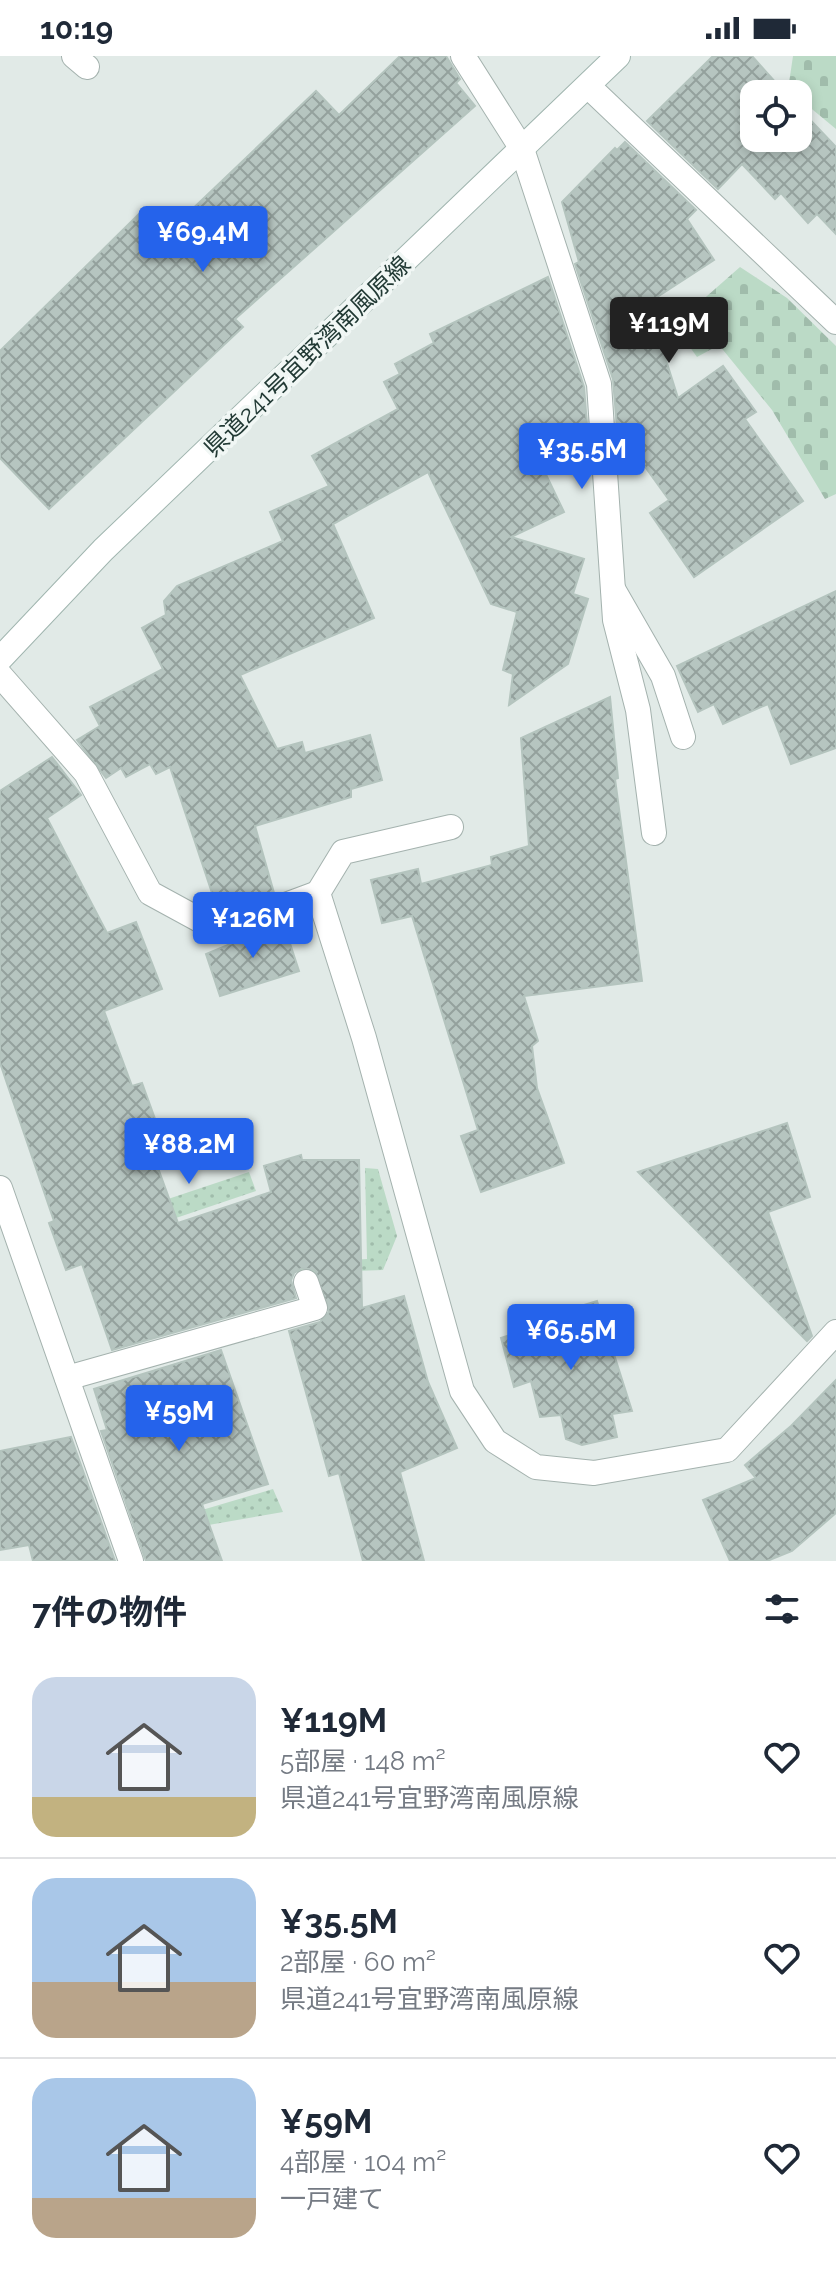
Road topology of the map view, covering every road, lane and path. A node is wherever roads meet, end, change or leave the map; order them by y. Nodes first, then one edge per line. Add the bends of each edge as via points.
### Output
1 (463, 56) edge
2 (618, 56) edge
3 (588, 86) junction
4 (522, 149) junction
5 (836, 322) edge
6 (613, 589) junction
7 (0, 659) edge
8 (0, 675) edge
9 (683, 737) dead end
10 (451, 827) dead end
11 (654, 833) dead end
12 (318, 893) junction
13 (0, 1188) edge
14 (306, 1282) dead end
15 (836, 1332) edge
16 (67, 1378) junction
17 (131, 1561) edge

1 - 4 street
2 - 3 street, 県道241号宜野湾南風原線
3 - 4 street, 県道241号宜野湾南風原線
3 - 5 street
4 - 6 street via 599,384
4 - 7 street, 県道241号宜野湾南風原線 via 103,550
6 - 9 street via 663,676
6 - 11 street via 615,620 638,710
8 - 12 street via 86,773 150,893 218,930
10 - 12 street via 343,852
12 - 15 street via 462,1391 495,1441 536,1467 594,1473 727,1450
13 - 16 street
14 - 16 street via 315,1308
16 - 17 street

